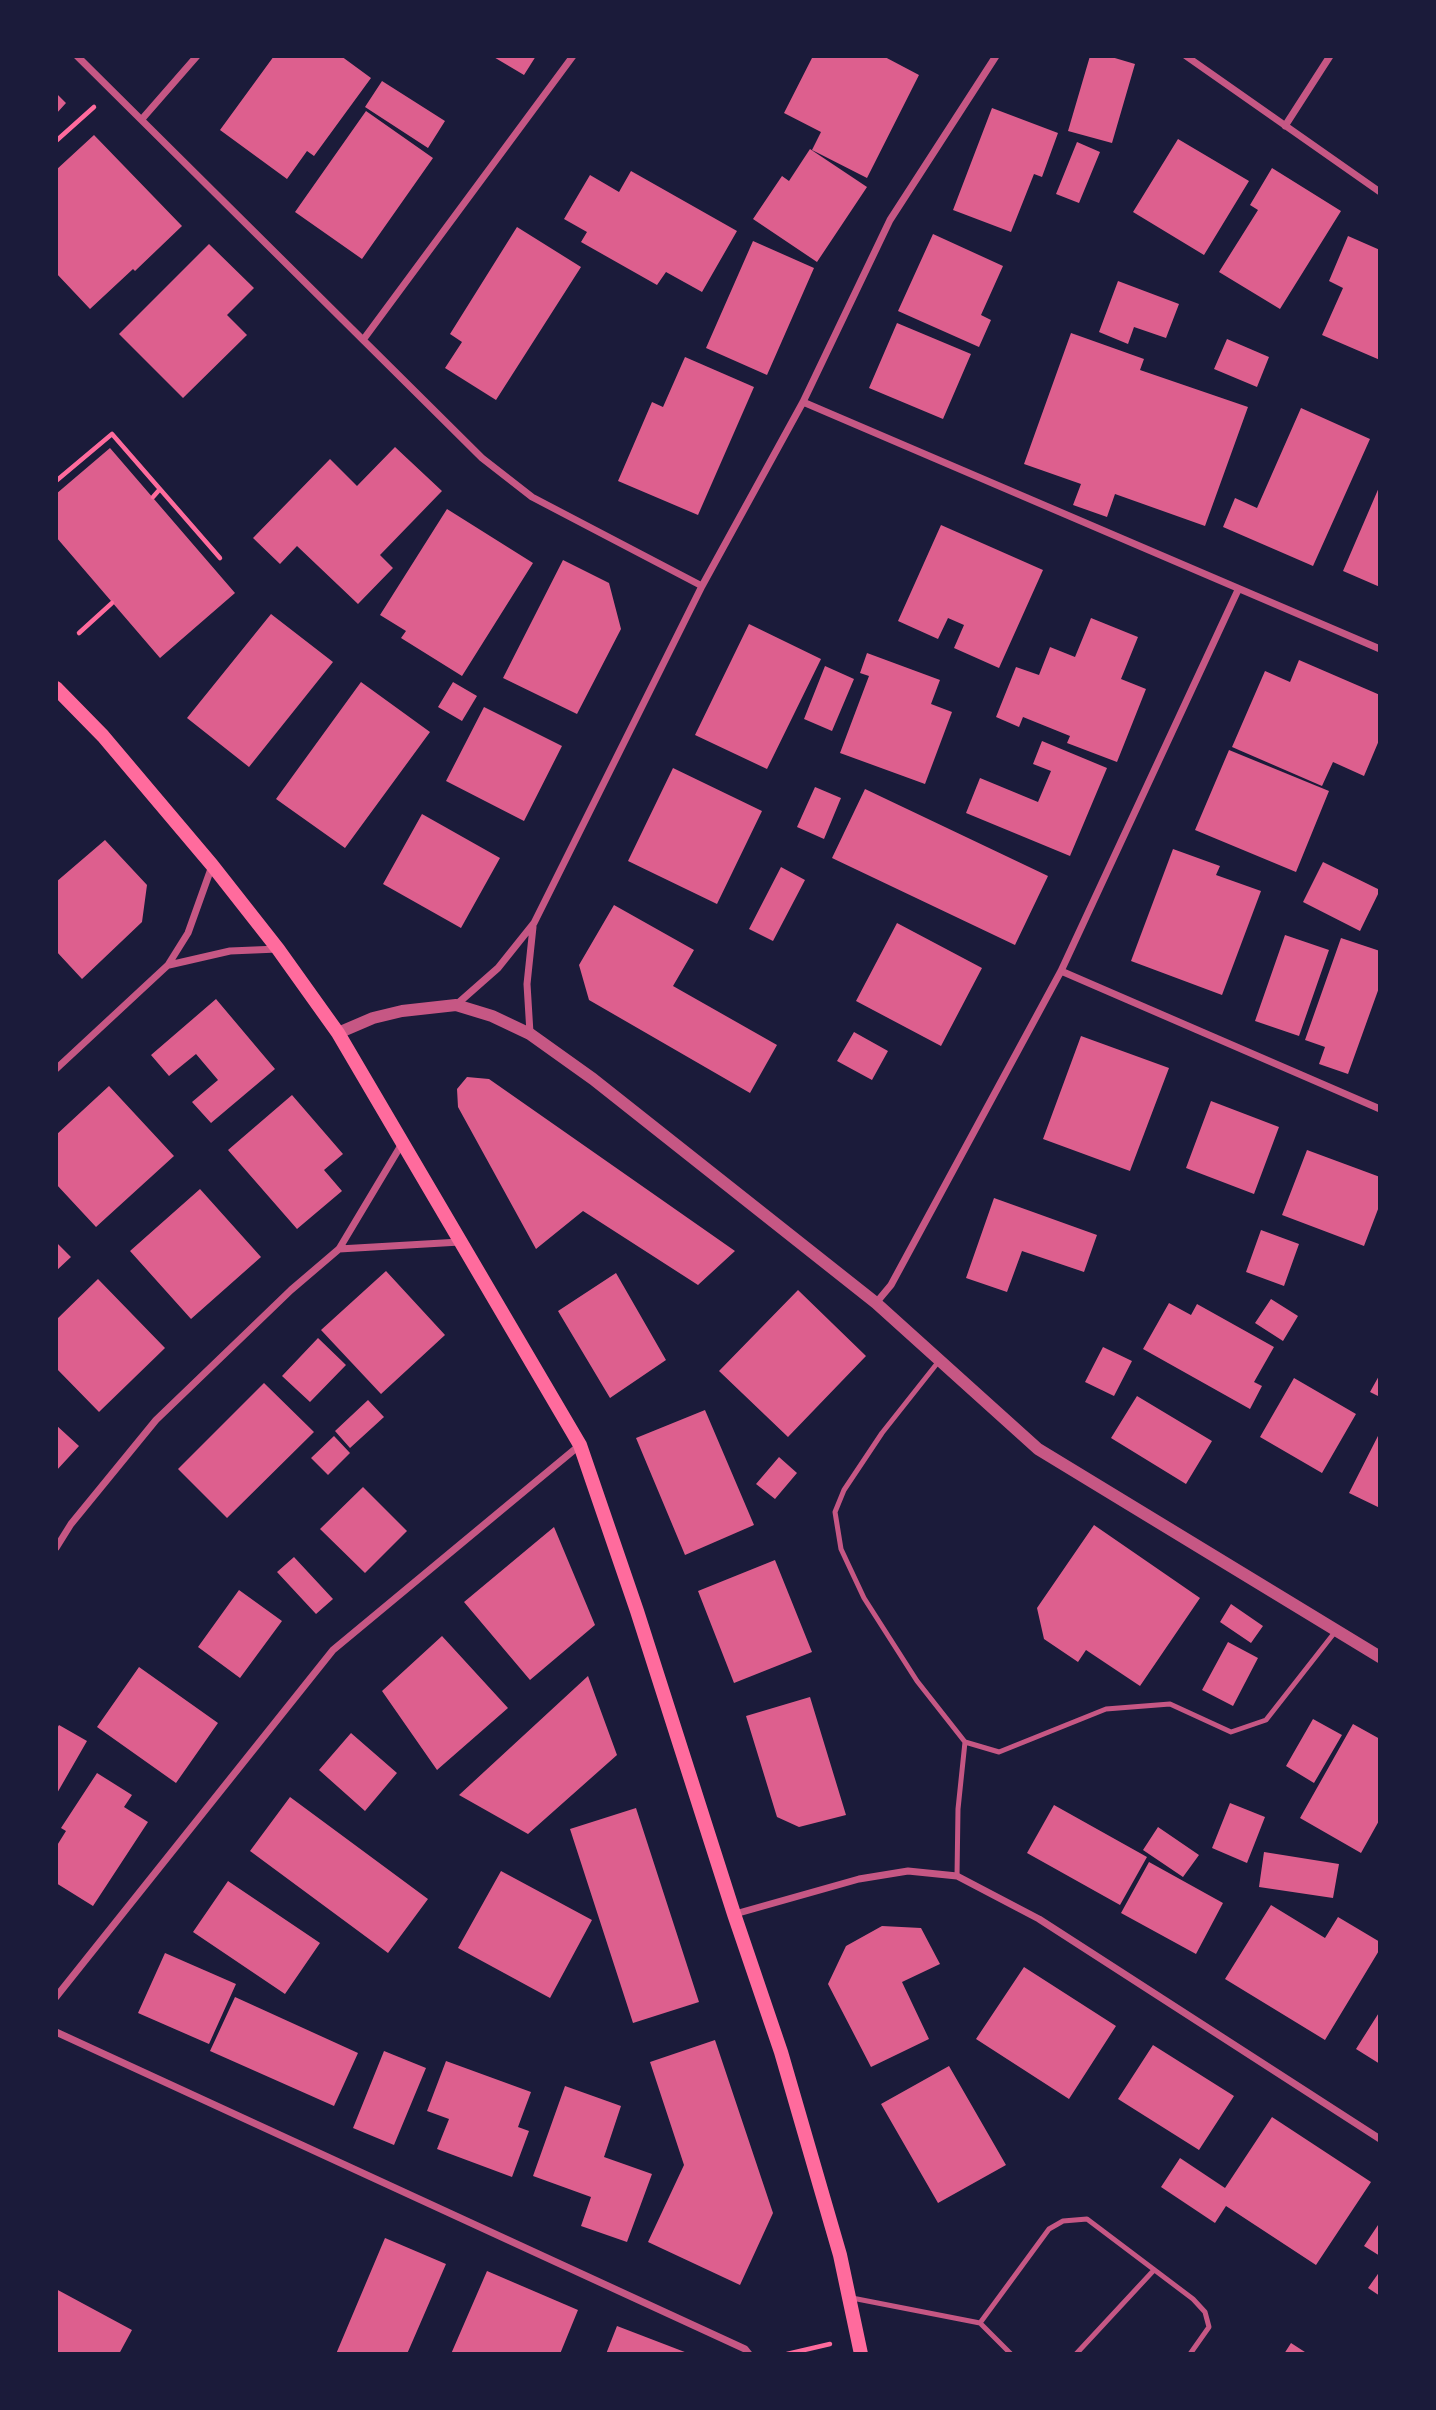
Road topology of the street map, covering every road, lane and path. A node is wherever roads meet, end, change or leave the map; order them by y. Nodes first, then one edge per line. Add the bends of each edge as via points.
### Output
1 (77, 56) edge
2 (197, 56) edge
3 (573, 56) edge
4 (996, 56) edge
5 (1186, 56) edge
6 (1330, 56) edge
7 (112, 90) junction
8 (142, 119) junction
9 (1285, 126) junction
10 (56, 142) edge
11 (1380, 192) edge
12 (363, 340) junction
13 (803, 402) junction
14 (56, 481) edge
15 (160, 489) junction
16 (153, 498) dead end
17 (220, 558) dead end
18 (702, 586) junction
19 (1238, 590) junction
20 (112, 603) dead end
21 (79, 633) dead end
22 (1380, 649) edge
23 (56, 688) edge
24 (212, 865) junction
25 (534, 923) junction
26 (278, 949) junction
27 (168, 965) junction
28 (1061, 971) junction
29 (456, 1005) junction
30 (338, 1033) junction
31 (530, 1034) junction
32 (56, 1069) edge
33 (1380, 1109) edge
34 (403, 1142) junction
35 (460, 1242) junction
36 (340, 1249) junction
37 (876, 1303) junction
38 (940, 1359) junction
39 (580, 1446) junction
40 (56, 1548) edge
41 (1336, 1629) junction
42 (1380, 1657) edge
43 (965, 1742) junction
44 (957, 1876) junction
45 (734, 1914) junction
46 (56, 1997) edge
47 (56, 2032) edge
48 (1380, 2139) edge
49 (1154, 2270) junction
50 (849, 2297) junction
51 (980, 2323) junction
52 (858, 2338) junction
53 (748, 2354) edge
54 (787, 2354) edge
55 (861, 2354) edge
56 (1011, 2354) edge
57 (1076, 2354) edge
58 (1190, 2354) edge

1 - 7 street
2 - 8 street
3 - 12 street
4 - 13 street via 890,220
5 - 9 street
6 - 9 street
7 - 8 street
7 - 10 path
8 - 12 street
9 - 11 street
12 - 18 street via 482,458 532,497
13 - 18 street
13 - 19 street
14 - 15 path via 112,434
15 - 16 path
15 - 17 path
18 - 25 street
19 - 22 street
19 - 28 street
20 - 21 path
23 - 24 main road via 103,736
24 - 26 main road
24 - 27 street via 188,933
25 - 29 street via 498,968
25 - 31 street via 527,984
26 - 27 street via 230,951
26 - 30 main road
27 - 32 street
28 - 33 street
28 - 37 street via 891,1284
29 - 30 street via 373,1018
29 - 31 street
30 - 34 main road
31 - 37 street
34 - 35 main road
34 - 36 street
35 - 36 street
35 - 39 main road
36 - 40 street via 156,1420
37 - 38 street
38 - 41 street via 1038,1449
38 - 43 lane via 882,1433 844,1490 835,1512 841,1549 864,1598 917,1681
39 - 45 main road via 638,1611
39 - 46 street via 333,1650
41 - 42 street
41 - 43 lane via 1266,1720 1231,1732 1170,1704 1106,1709 999,1752
43 - 44 lane
44 - 45 street via 908,1871 859,1879
44 - 48 street via 1039,1919
45 - 50 main road via 781,2052
47 - 53 street
49 - 51 lane via 1087,2219 1063,2221 1049,2229
49 - 57 lane
49 - 58 lane via 1205,2312 1209,2326
50 - 51 lane
50 - 52 main road
51 - 56 lane
52 - 54 path
52 - 55 main road

